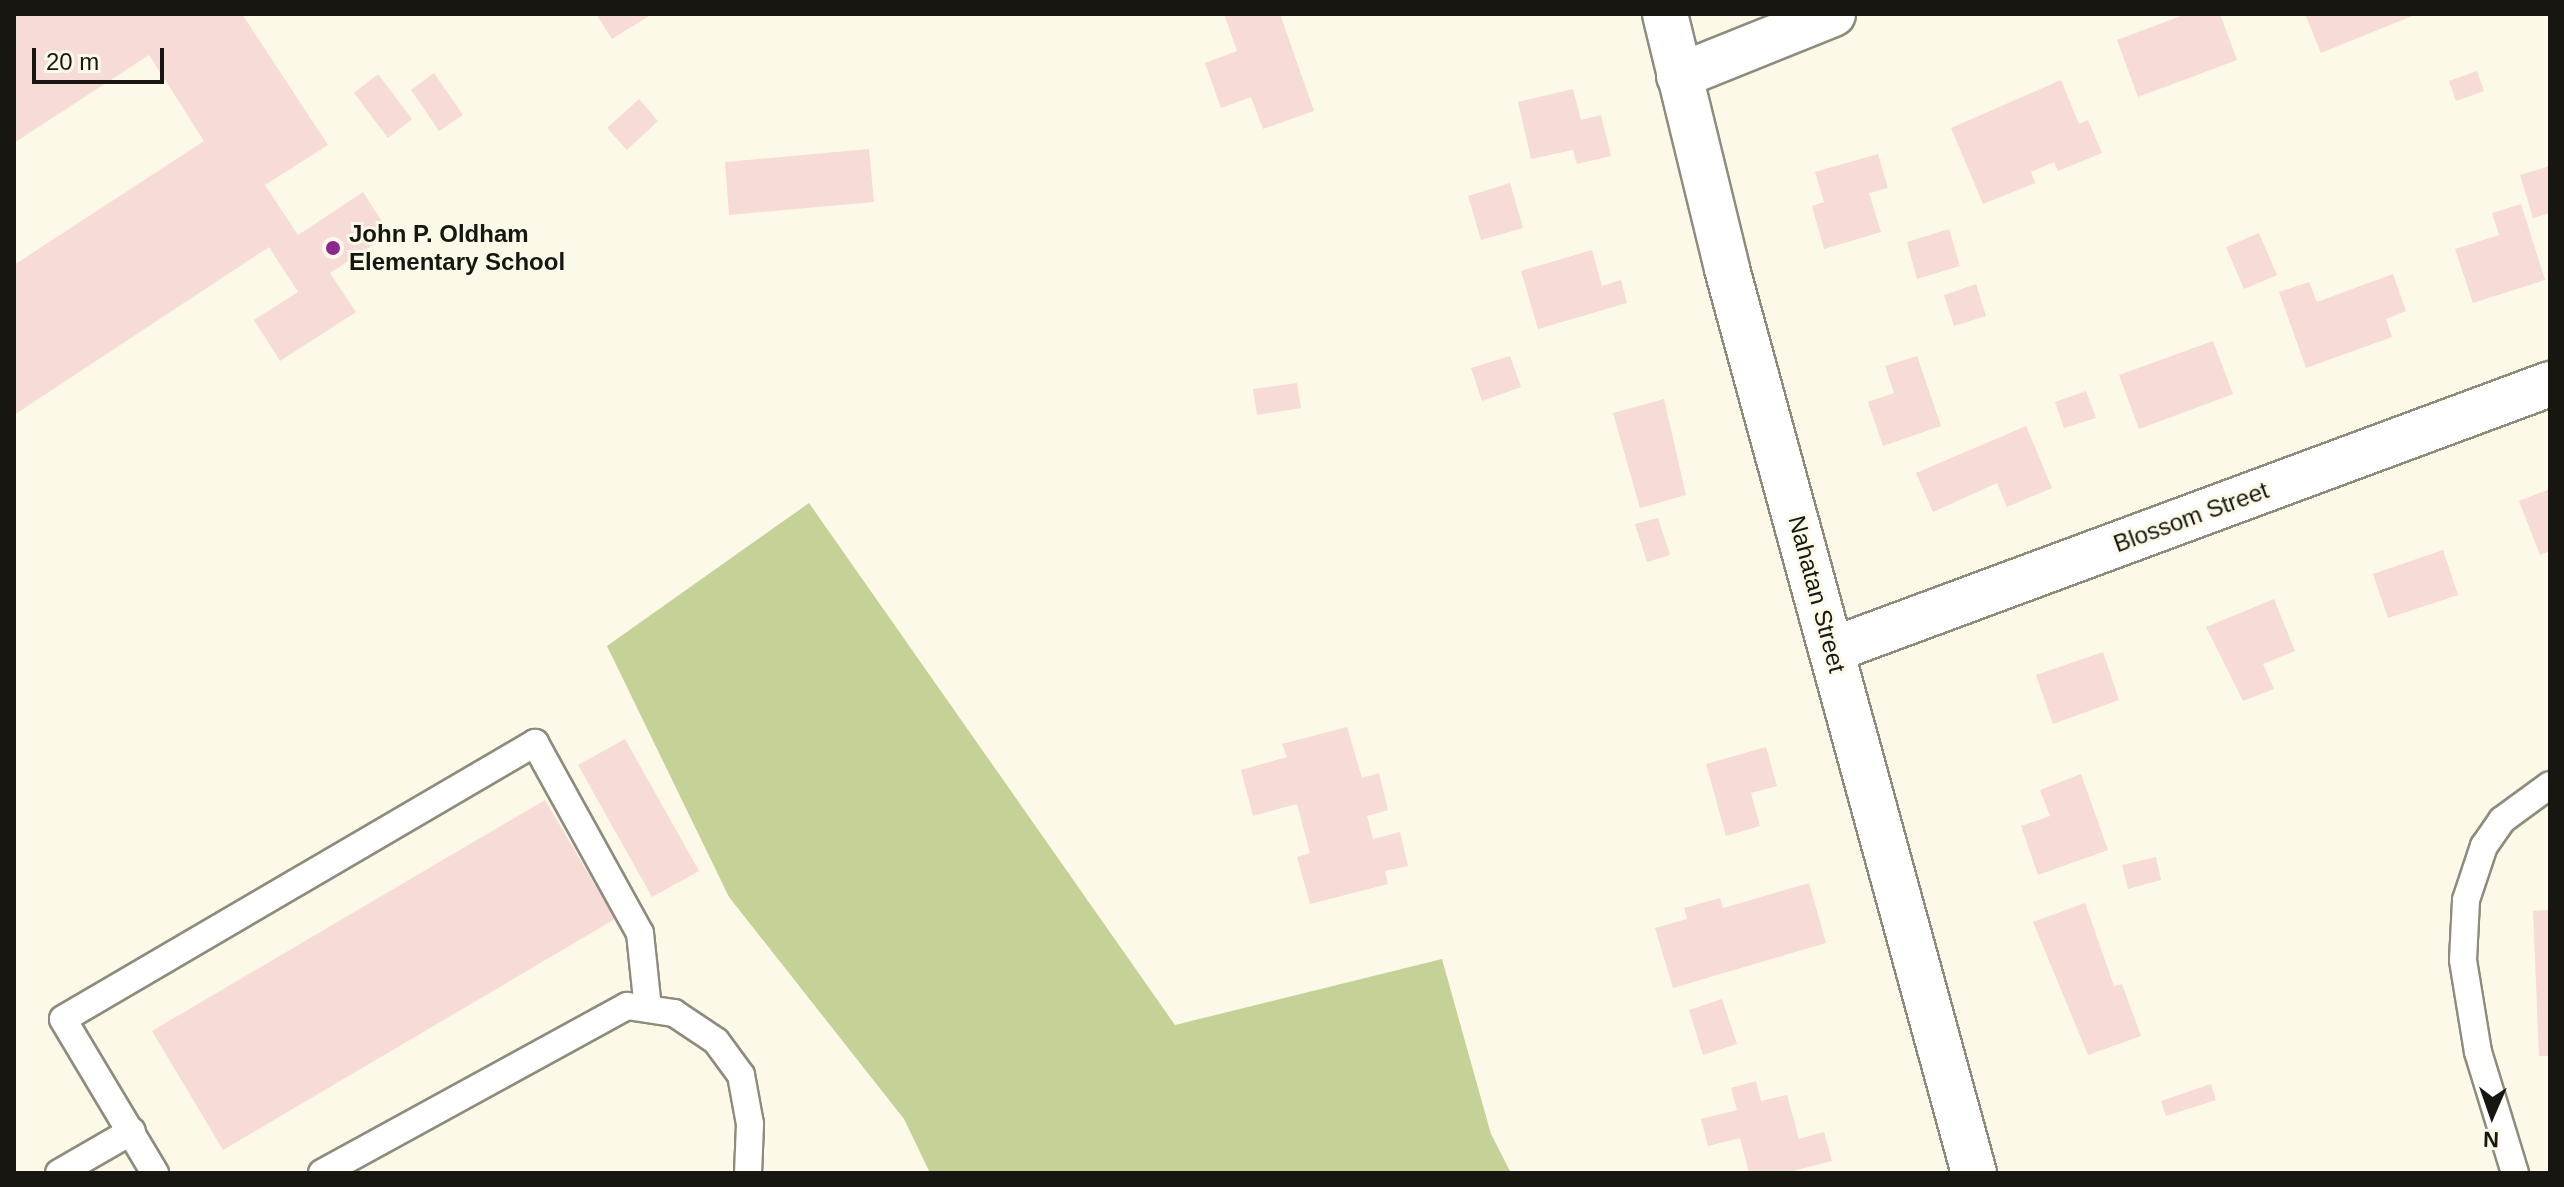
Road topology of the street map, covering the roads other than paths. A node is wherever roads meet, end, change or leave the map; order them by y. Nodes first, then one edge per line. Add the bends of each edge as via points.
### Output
1 (1665, 14) edge
2 (1833, 14) edge
3 (1679, 76) junction
4 (2550, 384) edge
5 (1832, 650) junction
6 (2550, 785) edge
7 (648, 1009) junction
8 (132, 1131) junction
9 (59, 1173) edge
10 (155, 1173) edge
11 (322, 1173) edge
12 (748, 1173) edge
13 (1974, 1173) edge
14 (2515, 1173) edge

1 - 3 main road, Nahatan Street
2 - 3 main road
3 - 5 main road, Nahatan Street
4 - 5 main road, Blossom Street
5 - 13 main road, Nahatan Street
6 - 14 lane via 2502,820 2484,846 2463,930 2484,1083
7 - 8 lane via 640,933 535,743 63,1019
7 - 11 lane via 627,1006
7 - 12 lane via 674,1013 716,1041 741,1075 750,1124
8 - 9 lane
8 - 10 lane

